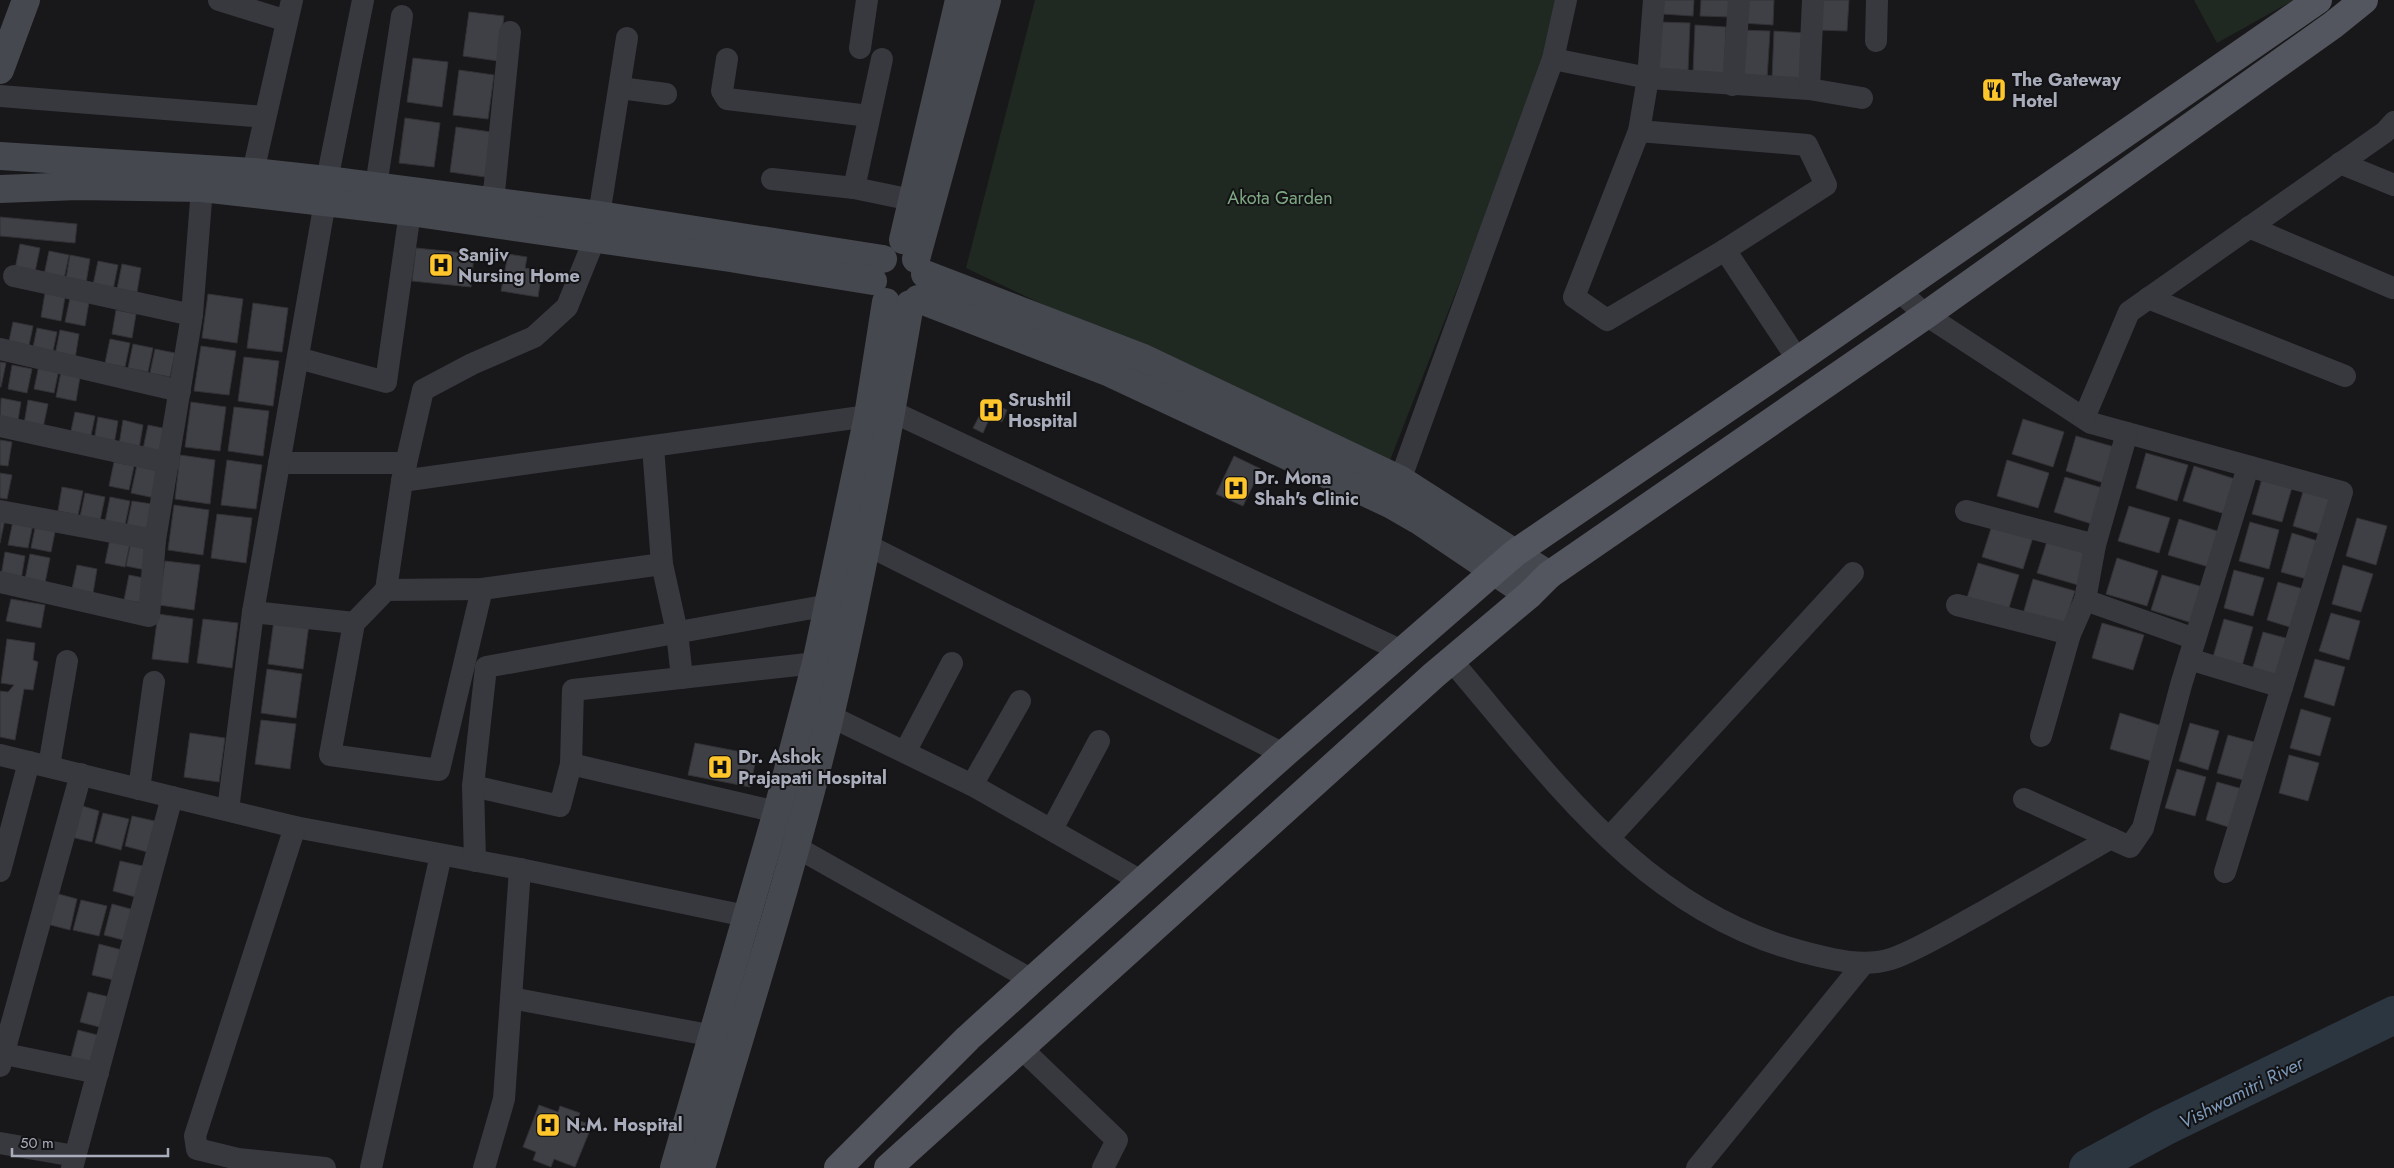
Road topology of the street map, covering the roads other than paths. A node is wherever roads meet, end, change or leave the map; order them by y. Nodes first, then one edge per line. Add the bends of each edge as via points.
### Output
1 (26, 0) edge
2 (219, 0) edge
3 (363, 0) edge
4 (867, 0) edge
5 (959, 0) edge
6 (987, 0) edge
7 (1566, 0) edge
8 (1654, 0) edge
9 (1739, 0) edge
10 (1813, 0) edge
11 (1877, 0) edge
12 (2318, 0) edge
13 (2364, 0) edge
14 (290, 11) edge
15 (402, 16) dead end
16 (510, 32) dead end
17 (6, 37) edge
18 (627, 38) dead end
19 (1876, 41) dead end
20 (860, 48) dead end
21 (727, 59) dead end
22 (882, 59) dead end
23 (1553, 59) junction
24 (0, 70) edge
25 (1648, 78) junction
26 (1733, 85) junction
27 (620, 88) junction
28 (1809, 89) junction
29 (666, 94) dead end
30 (0, 96) edge
31 (1862, 98) dead end
32 (869, 116) junction
33 (265, 117) junction
34 (2394, 122) edge
35 (1639, 131) junction
36 (0, 156) edge
37 (2340, 163) junction
38 (253, 172) junction
39 (772, 179) dead end
40 (2394, 185) edge
41 (376, 186) junction
42 (202, 188) junction
43 (854, 188) junction
44 (0, 189) edge
45 (326, 191) junction
46 (912, 200) junction
47 (493, 202) junction
48 (410, 212) junction
49 (597, 226) junction
50 (2249, 228) junction
51 (1725, 250) junction
52 (14, 276) dead end
53 (901, 279) junction
54 (2392, 288) dead end
55 (1899, 291) junction
56 (2148, 298) junction
57 (192, 315) junction
58 (1926, 315) junction
59 (0, 349) edge
60 (298, 358) junction
61 (1798, 360) junction
62 (2345, 376) dead end
63 (1191, 380) junction
64 (180, 391) junction
65 (1178, 405) junction
66 (879, 414) junction
67 (2084, 418) junction
68 (0, 426) edge
69 (2127, 433) junction
70 (653, 447) junction
71 (169, 463) junction
72 (279, 463) junction
73 (2248, 467) junction
74 (404, 472) junction
75 (1396, 493) junction
76 (1966, 511) dead end
77 (0, 512) edge
78 (155, 540) junction
79 (867, 545) junction
80 (2095, 545) junction
81 (1515, 553) junction
82 (662, 564) junction
83 (1494, 571) junction
84 (1853, 573) dead end
85 (1549, 575) junction
86 (0, 582) edge
87 (482, 588) junction
88 (386, 590) junction
89 (1529, 595) junction
90 (2085, 600) junction
91 (829, 605) junction
92 (1957, 605) dead end
93 (253, 612) junction
94 (354, 623) junction
95 (677, 632) junction
96 (2070, 634) junction
97 (2192, 649) junction
98 (1402, 651) junction
99 (1451, 660) junction
100 (67, 661) dead end
101 (816, 663) junction
102 (952, 663) dead end
103 (682, 678) junction
104 (154, 682) dead end
105 (2282, 687) junction
106 (1020, 701) dead end
107 (830, 716) junction
108 (2041, 736) dead end
109 (1099, 741) dead end
110 (905, 752) junction
111 (0, 754) edge
112 (1284, 754) junction
113 (39, 764) junction
114 (571, 764) junction
115 (81, 774) junction
116 (972, 785) junction
117 (473, 786) junction
118 (139, 789) junction
119 (172, 797) junction
120 (2024, 799) dead end
121 (228, 810) junction
122 (778, 812) junction
123 (295, 827) junction
124 (1052, 829) junction
125 (1609, 838) junction
126 (2111, 838) junction
127 (796, 847) junction
128 (441, 855) junction
129 (475, 861) junction
130 (520, 870) junction
131 (0, 871) edge
132 (2225, 872) dead end
133 (1143, 882) junction
134 (746, 916) junction
135 (1864, 963) junction
136 (1032, 980) junction
137 (511, 998) junction
138 (714, 1036) junction
139 (1021, 1048) junction
140 (1, 1058) edge
141 (98, 1073) junction
142 (0, 1143) edge
143 (74, 1162) edge
144 (325, 1168) edge
145 (370, 1168) edge
146 (484, 1168) edge
147 (674, 1168) edge
148 (701, 1168) edge
149 (838, 1168) edge
150 (888, 1168) edge
151 (1103, 1168) edge
152 (1698, 1168) edge

1 - 17 street
2 - 14 street
3 - 45 street
4 - 20 street
5 - 46 street
6 - 53 street
7 - 23 street
8 - 25 street
9 - 26 street
10 - 28 street
11 - 19 street
12 - 55 main road
13 - 58 main road
14 - 33 street
15 - 41 street
16 - 47 street
17 - 24 street
18 - 27 street
21 - 32 street via 722,91 727,99
22 - 32 street
23 - 25 street
23 - 75 street
25 - 26 street
25 - 35 street
26 - 28 street
27 - 29 street
27 - 49 street
28 - 31 street
30 - 33 street
32 - 43 street
33 - 38 street
34 - 37 street via 2385,132
35 - 51 street via 1807,145 1826,185
35 - 51 street via 1574,297 1606,320
36 - 38 street
37 - 40 street
37 - 50 street
38 - 45 street
39 - 43 street
41 - 45 street
41 - 47 street
42 - 44 street via 78,186
42 - 45 street
42 - 57 street
43 - 46 street
45 - 48 street
45 - 60 street
46 - 53 street
47 - 49 street
48 - 49 street
48 - 60 street via 386,382
49 - 53 street
49 - 74 street via 567,306 534,337 422,390
50 - 54 street
50 - 56 street
51 - 61 street
52 - 57 street
53 - 63 street via 1141,357
53 - 65 street
53 - 66 street
55 - 58 street
55 - 61 main road
56 - 62 street
56 - 67 street via 2129,312
57 - 64 street
58 - 67 street
58 - 85 main road
59 - 64 street
60 - 72 street
61 - 81 main road
63 - 65 street
63 - 75 street
64 - 71 street
65 - 75 street
66 - 70 street
66 - 79 street
66 - 91 street
66 - 98 street
67 - 69 street
68 - 71 street
69 - 73 street
69 - 80 street
70 - 74 street
70 - 82 street
71 - 78 street
72 - 74 street
72 - 93 street
73 - 97 street
73 - 105 street via 2342,492
74 - 88 street
75 - 81 street
75 - 83 street
76 - 80 street
77 - 78 street
78 - 86 street via 149,616
79 - 107 street
79 - 112 street
80 - 90 street
81 - 83 main road
81 - 85 street
82 - 87 street
82 - 95 street
83 - 89 street
83 - 98 main road
84 - 125 street
85 - 89 main road
87 - 88 street
87 - 94 street via 439,770 330,754
88 - 94 street
89 - 99 main road
90 - 96 street
90 - 97 street
91 - 95 street
91 - 101 street
92 - 96 street
93 - 94 street
93 - 121 street
95 - 103 street
95 - 117 street via 486,666
96 - 108 street
97 - 105 street
97 - 126 street via 2143,828 2130,847
98 - 112 main road
99 - 125 street via 1582,814
99 - 139 main road
100 - 113 street
101 - 103 street
101 - 122 street
102 - 110 street
103 - 114 street via 572,690
104 - 118 street
105 - 132 street
106 - 116 street
107 - 110 street
107 - 127 street
109 - 124 street
110 - 116 street
111 - 113 street
112 - 133 main road
113 - 115 street
113 - 131 street
114 - 117 street via 560,806
114 - 122 street
115 - 118 street
115 - 140 street
116 - 124 street
117 - 129 street
118 - 119 street
119 - 121 street
119 - 141 street
120 - 126 street
121 - 123 street
122 - 134 street
123 - 128 street
123 - 144 street via 195,1136 197,1149 238,1159
124 - 133 street
125 - 135 street via 1656,881 1708,914 1777,945 1836,961
126 - 135 street via 1950,930 1890,959
127 - 136 street
127 - 148 street
128 - 129 street
128 - 145 street
129 - 130 street
130 - 134 street
130 - 137 street
133 - 136 main road
134 - 138 street
135 - 152 street
136 - 149 main road via 968,1038
137 - 138 street
137 - 146 street via 504,1099
138 - 147 street
139 - 150 main road
139 - 151 street via 1117,1140
140 - 141 street
141 - 143 street
142 - 143 street

